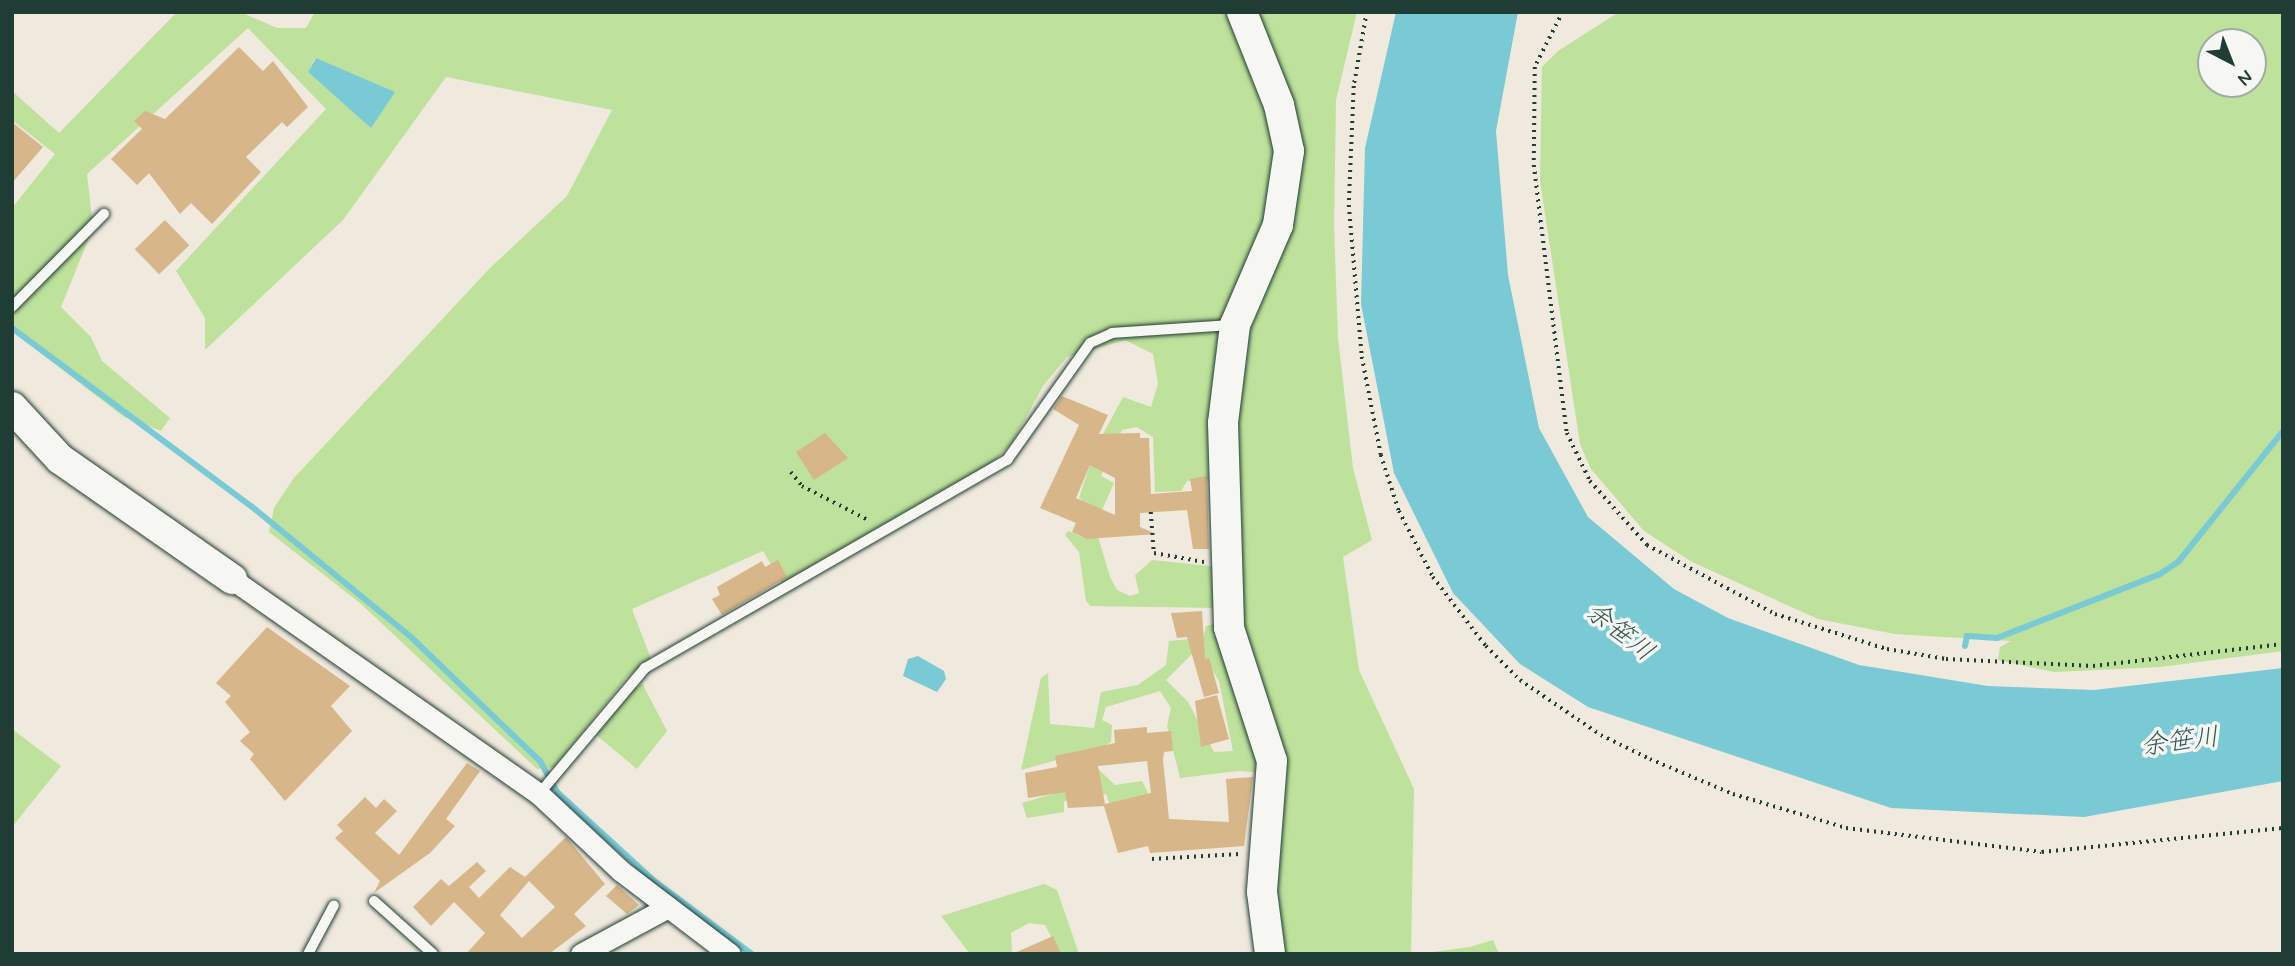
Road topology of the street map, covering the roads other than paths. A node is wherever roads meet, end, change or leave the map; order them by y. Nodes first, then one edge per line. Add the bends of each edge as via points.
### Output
1 (1242, 12) edge
2 (104, 214) dead end
3 (12, 307) edge
4 (1235, 325) junction
5 (12, 407) edge
6 (232, 579) joint
7 (539, 794) junction
8 (374, 901) dead end
9 (334, 905) dead end
10 (668, 907) junction
11 (308, 954) edge
12 (433, 954) edge
13 (581, 954) edge
14 (730, 954) edge
15 (1270, 954) edge

1 - 4 street via 1279,105 1289,150 1278,225
2 - 3 lane
4 - 7 lane via 1112,333 1090,343 1007,460 645,668
4 - 15 street via 1223,423 1229,628 1272,761 1262,892
5 - 6 street via 60,459
6 - 7 street
7 - 10 street
8 - 12 lane
9 - 11 lane
10 - 13 street
10 - 14 street

